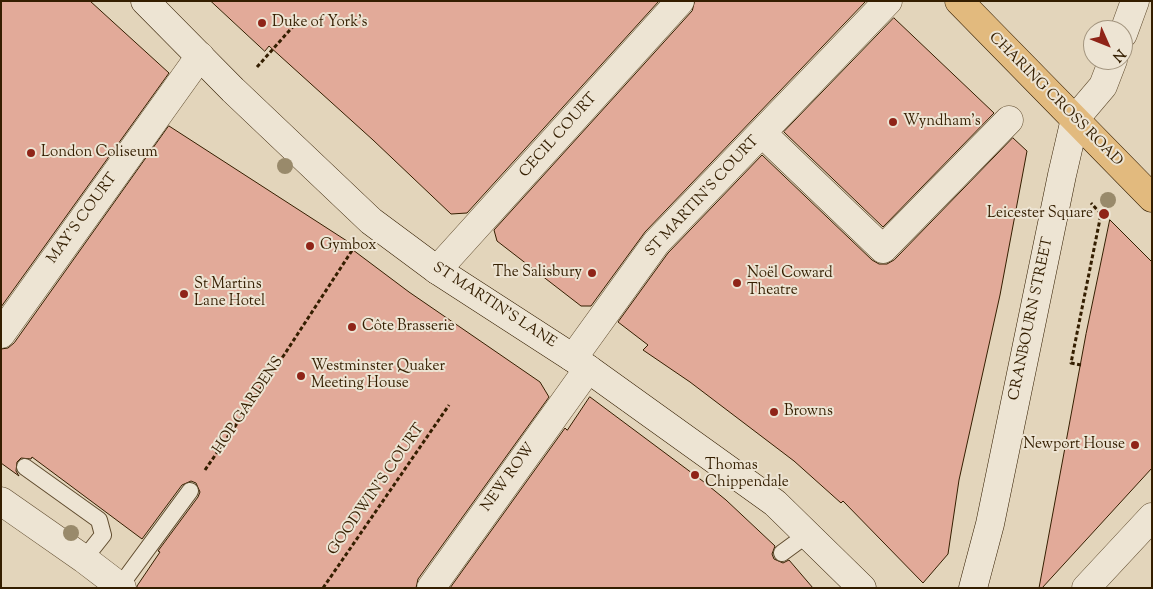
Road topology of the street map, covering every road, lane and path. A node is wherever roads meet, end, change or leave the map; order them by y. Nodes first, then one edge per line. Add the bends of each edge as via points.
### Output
1 (145, 1) edge
2 (680, 1) edge
3 (888, 1) edge
4 (959, 1) edge
5 (1135, 1) edge
6 (1128, 20) edge
7 (297, 22) dead end
8 (200, 56) junction
9 (1110, 70) edge
10 (233, 90) junction
11 (1075, 119) junction
12 (1009, 120) dead end
13 (762, 133) junction
14 (1152, 198) edge
15 (1088, 201) dead end
16 (371, 221) junction
17 (437, 270) junction
18 (1, 334) edge
19 (581, 364) junction
20 (1080, 365) dead end
21 (449, 405) dead end
22 (25, 467) dead end
23 (190, 492) joint
24 (1, 501) edge
25 (1152, 517) edge
26 (808, 534) junction
27 (782, 553) dead end
28 (84, 559) junction
29 (121, 587) edge
30 (322, 588) edge
31 (430, 588) edge
32 (862, 588) edge
33 (974, 588) edge
34 (1086, 588) edge

1 - 8 street, ST MARTIN'S LANE
2 - 17 street, CECIL COURT
3 - 13 street, ST MARTIN'S COURT
4 - 11 main road, CHARING CROSS ROAD
5 - 6 street
7 - 10 path
8 - 10 street, ST MARTIN'S LANE
8 - 18 street, MAY'S COURT
9 - 11 street, CRANBOURN STREET via 1104,86
10 - 16 street, ST MARTIN'S LANE
11 - 14 main road, CHARING CROSS ROAD
11 - 33 street, CRANBOURN STREET
12 - 13 street, ST MARTIN'S COURT via 883,249
13 - 19 street, ST MARTIN'S COURT via 656,243
15 - 20 path via 1101,214 1071,363
16 - 17 street, ST MARTIN'S LANE
16 - 23 path, HOP GARDENS
17 - 19 street, ST MARTIN'S LANE
19 - 26 street, ST MARTIN'S LANE via 775,503
19 - 31 street, NEW ROW
21 - 30 path, GOODWIN'S COURT
22 - 28 lane via 99,520 103,535
23 - 29 lane
24 - 28 street
25 - 34 street
26 - 27 lane
26 - 32 street, ST MARTIN'S LANE
28 - 29 street

